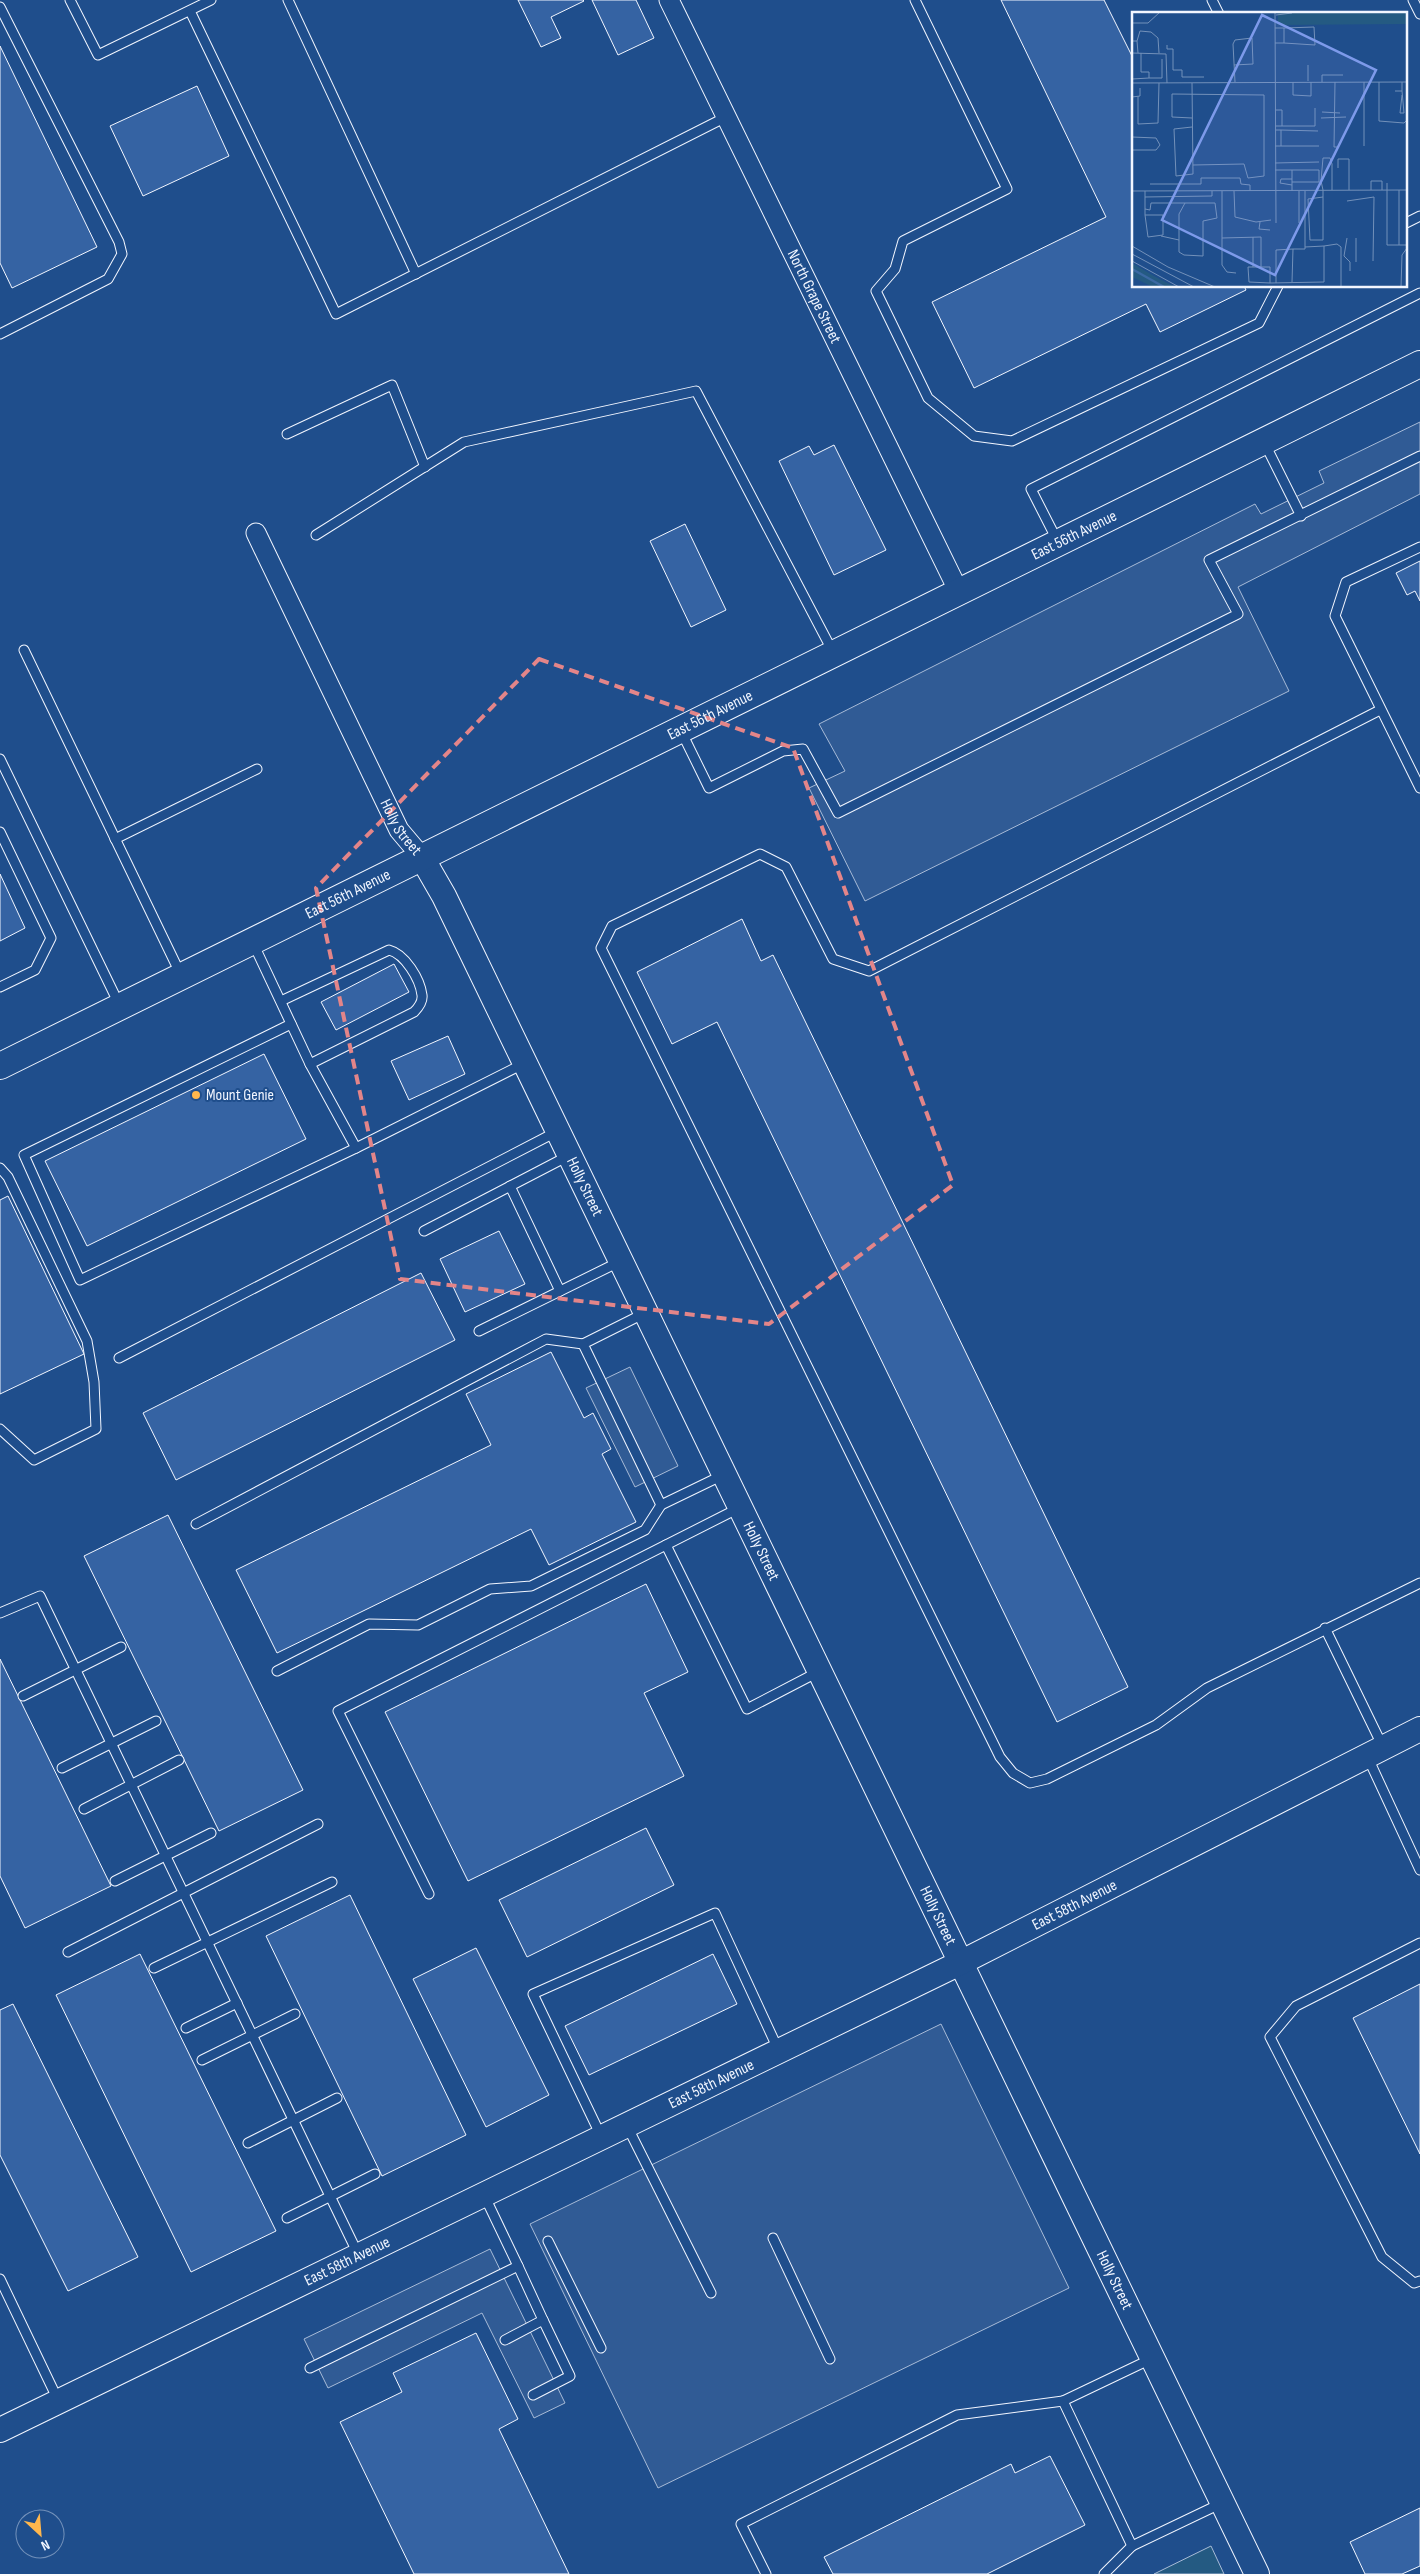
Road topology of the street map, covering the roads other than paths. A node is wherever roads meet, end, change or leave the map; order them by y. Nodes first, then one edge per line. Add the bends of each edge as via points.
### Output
1 (70, 0) edge
2 (211, 0) edge
3 (288, 0) edge
4 (669, 0) edge
5 (915, 0) edge
6 (1212, 0) edge
7 (1413, 0) edge
8 (0, 7) edge
9 (190, 11) junction
10 (1218, 12) edge
11 (1420, 14) edge
12 (726, 117) junction
13 (1420, 216) edge
14 (1408, 222) edge
15 (416, 274) junction
16 (1277, 288) edge
17 (1420, 293) edge
18 (0, 334) edge
19 (1420, 364) edge
20 (286, 434) dead end
21 (1264, 441) junction
22 (1420, 456) edge
23 (425, 467) junction
24 (1301, 516) junction
25 (256, 533) dead end
26 (316, 535) dead end
27 (1059, 543) junction
28 (1420, 547) edge
29 (959, 592) junction
30 (24, 650) dead end
31 (834, 655) junction
32 (1380, 710) junction
33 (680, 731) junction
34 (0, 759) edge
35 (256, 769) dead end
36 (1420, 788) edge
37 (0, 832) edge
38 (115, 839) junction
39 (421, 856) junction
40 (252, 941) junction
41 (181, 976) junction
42 (0, 987) edge
43 (282, 1001) junction
44 (120, 1006) junction
45 (291, 1024) junction
46 (525, 1063) junction
47 (310, 1064) junction
48 (0, 1066) edge
49 (558, 1131) junction
50 (356, 1148) junction
51 (570, 1155) junction
52 (0, 1168) edge
53 (510, 1186) junction
54 (424, 1231) dead end
55 (622, 1261) junction
56 (560, 1291) junction
57 (646, 1312) junction
58 (478, 1331) dead end
59 (583, 1344) junction
60 (119, 1358) dead end
61 (0, 1429) edge
62 (725, 1474) junction
63 (661, 1505) junction
64 (741, 1507) junction
65 (196, 1524) dead end
66 (666, 1545) junction
67 (1420, 1583) edge
68 (0, 1613) edge
69 (1325, 1628) junction
70 (121, 1647) dead end
71 (76, 1670) junction
72 (821, 1670) junction
73 (277, 1671) dead end
74 (23, 1696) dead end
75 (156, 1721) dead end
76 (1420, 1729) edge
77 (111, 1742) junction
78 (1375, 1751) junction
79 (178, 1760) dead end
80 (62, 1768) dead end
81 (131, 1784) junction
82 (84, 1810) dead end
83 (318, 1824) dead end
84 (211, 1833) dead end
85 (166, 1856) junction
86 (1420, 1870) edge
87 (115, 1881) dead end
88 (332, 1882) dead end
89 (184, 1893) junction
90 (429, 1894) dead end
91 (207, 1942) junction
92 (1420, 1943) edge
93 (68, 1952) dead end
94 (962, 1962) junction
95 (154, 1968) dead end
96 (237, 2003) junction
97 (295, 2014) dead end
98 (186, 2028) dead end
99 (252, 2035) junction
100 (779, 2052) junction
101 (202, 2060) dead end
102 (337, 2098) dead end
103 (293, 2120) junction
104 (627, 2125) junction
105 (602, 2138) junction
106 (248, 2143) dead end
107 (375, 2174) dead end
108 (484, 2195) junction
109 (330, 2196) junction
110 (287, 2218) dead end
111 (773, 2238) dead end
112 (548, 2241) dead end
113 (359, 2256) junction
114 (518, 2266) junction
115 (0, 2279) edge
116 (1420, 2280) edge
117 (711, 2293) dead end
118 (544, 2320) junction
119 (505, 2340) dead end
120 (601, 2348) dead end
121 (1153, 2358) junction
122 (830, 2359) dead end
123 (310, 2368) dead end
124 (533, 2394) dead end
125 (1063, 2401) junction
126 (59, 2402) junction
127 (0, 2430) edge
128 (1222, 2503) junction
129 (1132, 2546) junction
130 (766, 2574) edge
131 (1104, 2574) edge
132 (1256, 2574) edge

1 - 9 lane via 98,55
2 - 9 lane
3 - 15 lane
4 - 12 street, North Grape Street
5 - 16 lane via 1008,189 903,241 895,269 876,291 928,398 974,436 1012,441 1259,323
6 - 10 lane
7 - 11 lane
8 - 18 lane via 119,242 122,254 108,279
9 - 15 lane via 336,314
12 - 15 lane
12 - 29 street, North Grape Street
13 - 14 lane
17 - 27 lane via 1031,489
19 - 21 main road, East 56th Avenue
20 - 23 lane via 392,385
21 - 24 lane
21 - 27 main road, East 56th Avenue
22 - 24 lane
23 - 26 lane
23 - 31 lane via 464,442 696,391
24 - 33 lane via 1209,560 1238,614 838,812 803,749 783,751 709,788
25 - 39 street, Holly Street via 399,830
27 - 29 main road, East 56th Avenue
28 - 32 lane via 1346,582 1335,616
29 - 31 main road, East 56th Avenue
30 - 38 lane
31 - 33 main road, East 56th Avenue
32 - 36 lane
32 - 69 lane via 870,971 833,960 786,867 760,854 612,926 601,948 1000,1757 1013,1773 1030,1783 1048,1779 1156,1725 1207,1688
33 - 39 main road, East 56th Avenue
34 - 44 lane
35 - 38 lane
37 - 42 lane via 51,938 35,970
38 - 41 lane
39 - 40 main road, East 56th Avenue
39 - 46 street, Holly Street via 443,893
40 - 41 main road, East 56th Avenue
40 - 43 lane
41 - 44 main road, East 56th Avenue
43 - 45 lane
43 - 47 lane via 389,950 398,952 407,960 422,994 421,1005 414,1012
44 - 48 main road, East 56th Avenue
45 - 47 lane
45 - 50 lane via 24,1155 80,1280
46 - 49 street, Holly Street
46 - 50 lane
47 - 50 lane
49 - 51 street, Holly Street
49 - 60 lane
51 - 53 lane
51 - 55 street, Holly Street
52 - 61 lane via 8,1177 86,1341 94,1382 96,1429 34,1460
53 - 54 lane
53 - 56 lane
55 - 56 lane
55 - 57 street, Holly Street
56 - 58 lane
57 - 59 lane
57 - 62 street, Holly Street
59 - 63 lane
59 - 65 lane via 546,1338
62 - 63 lane
62 - 64 street, Holly Street
63 - 73 lane via 645,1530 531,1586 490,1589 418,1625 369,1624
64 - 66 lane
64 - 72 street, Holly Street
66 - 72 lane via 748,1709
66 - 90 lane via 338,1711
67 - 69 lane
68 - 71 lane via 40,1596
69 - 78 lane
70 - 71 lane
71 - 74 lane
71 - 77 lane
72 - 94 street, Holly Street
75 - 77 lane
76 - 78 street, East 58th Avenue
77 - 80 lane
77 - 81 lane
78 - 86 lane
78 - 94 street, East 58th Avenue
79 - 81 lane
81 - 82 lane
81 - 85 lane
83 - 89 lane
84 - 85 lane
85 - 87 lane
85 - 89 lane
88 - 91 lane
89 - 91 lane
89 - 93 lane
91 - 95 lane
91 - 96 lane
92 - 116 lane via 1296,2006 1270,2037 1382,2258 1414,2283
94 - 100 street, East 58th Avenue
94 - 121 street, Holly Street
96 - 98 lane
96 - 99 lane
97 - 99 lane
99 - 101 lane
99 - 103 lane
100 - 104 street, East 58th Avenue
100 - 105 lane via 715,1913 533,1994
102 - 103 lane
103 - 106 lane
103 - 109 lane
104 - 105 street, East 58th Avenue
104 - 117 lane
105 - 108 street, East 58th Avenue
107 - 109 lane
108 - 113 street, East 58th Avenue
108 - 114 lane
109 - 110 lane
109 - 113 lane
111 - 122 lane
112 - 120 lane
113 - 126 street, East 58th Avenue
114 - 118 lane
114 - 123 lane
115 - 126 lane
118 - 119 lane
118 - 124 lane via 570,2376
121 - 125 lane
121 - 128 street, Holly Street
125 - 129 lane
125 - 130 lane via 957,2415 741,2524
126 - 127 street, East 58th Avenue
128 - 129 lane
128 - 132 street, Holly Street
129 - 131 lane

